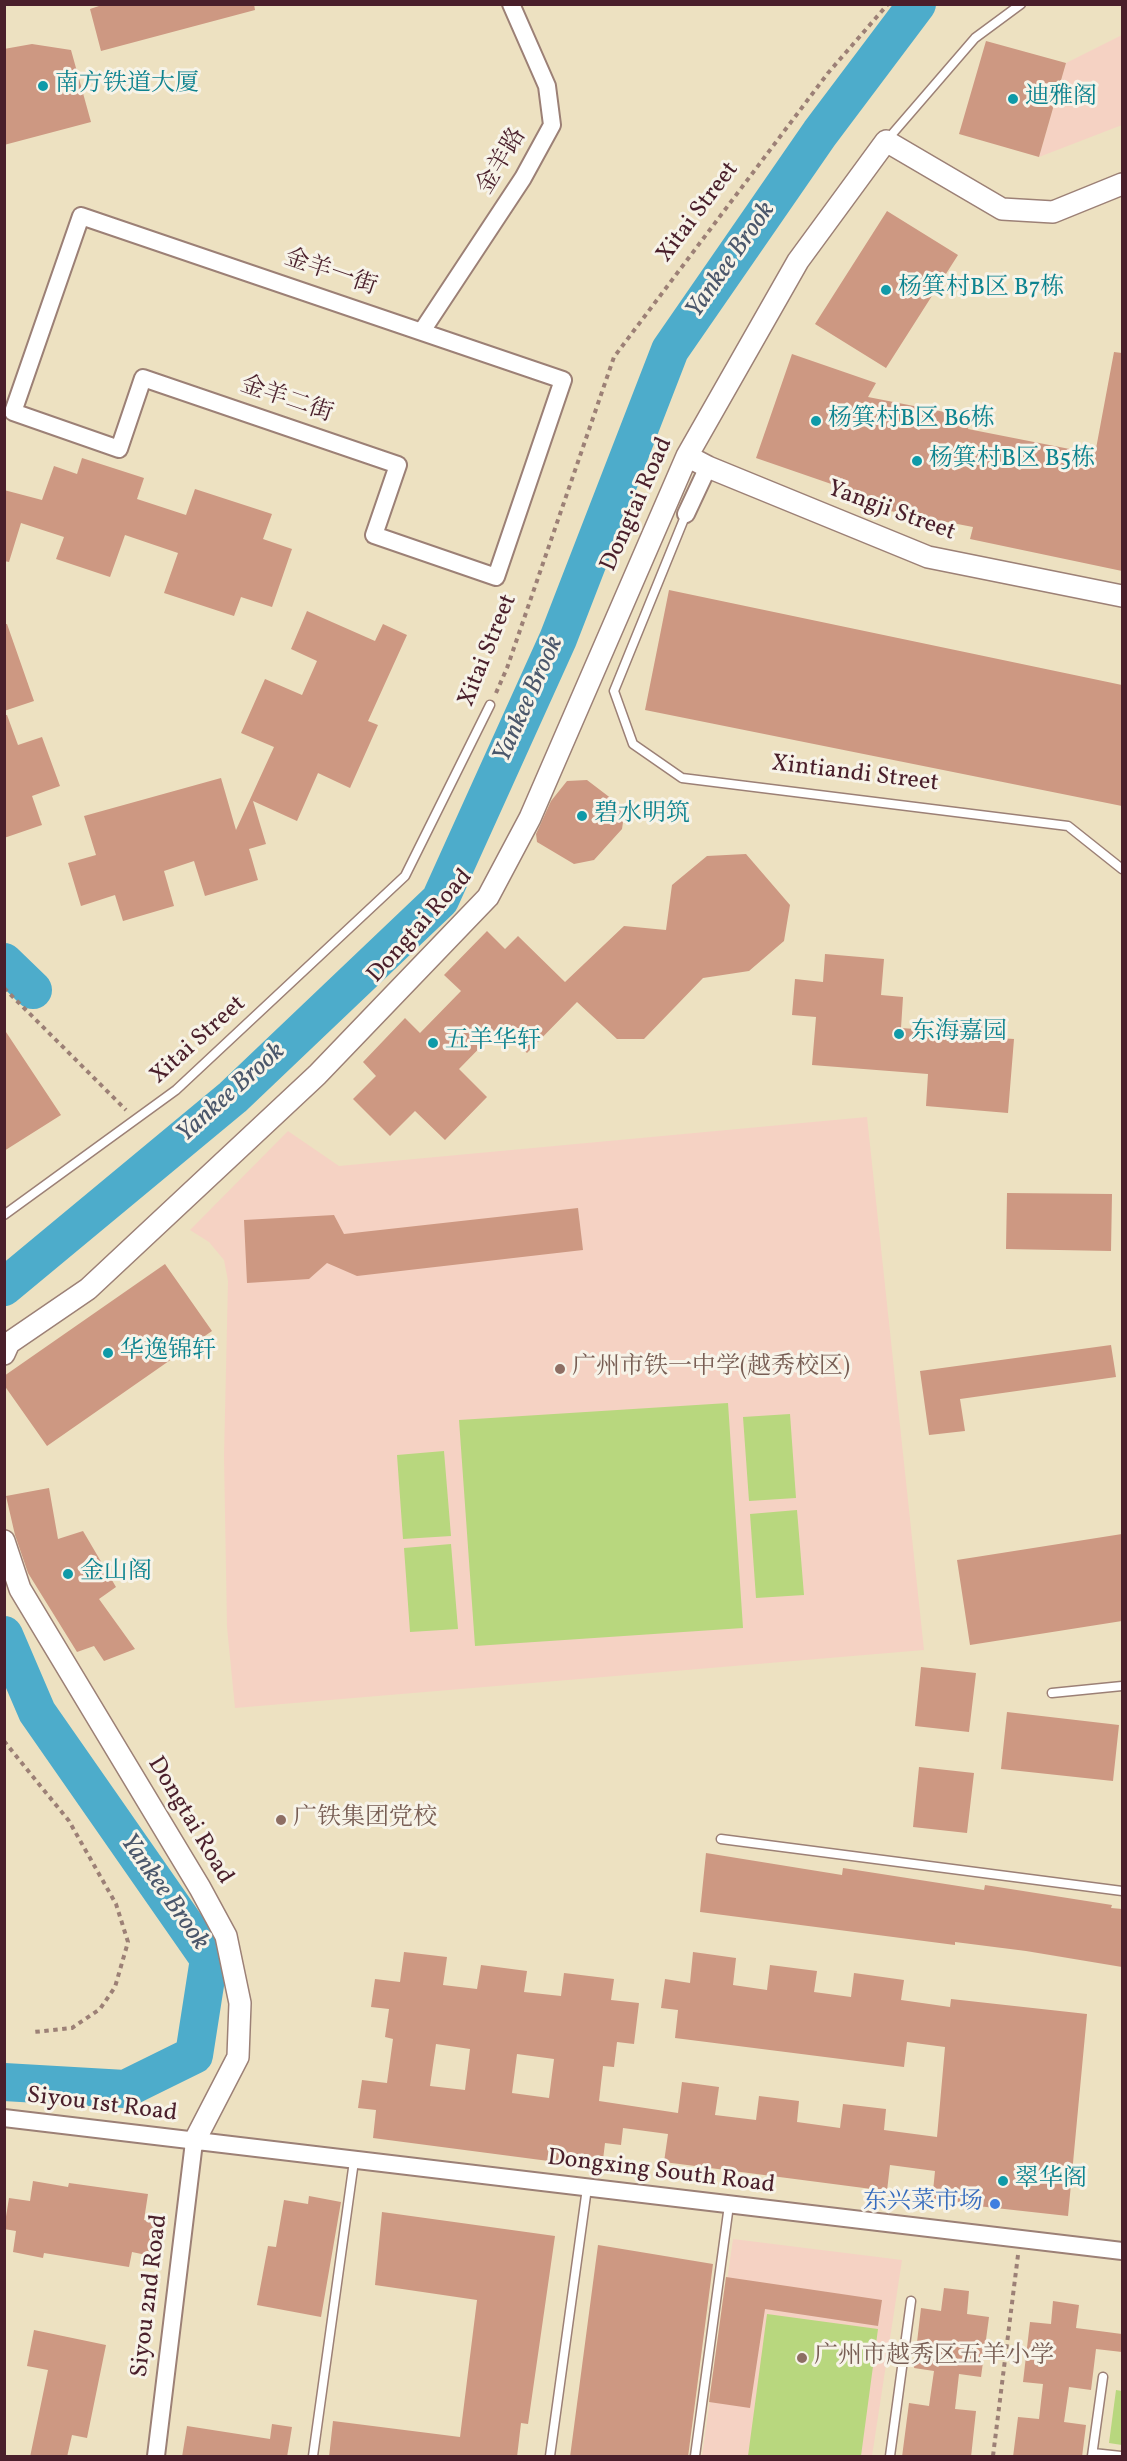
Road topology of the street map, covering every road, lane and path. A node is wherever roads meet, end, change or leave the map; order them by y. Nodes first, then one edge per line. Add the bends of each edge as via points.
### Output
1 (511, 4) edge
2 (888, 4) edge
3 (1021, 4) edge
4 (886, 141) junction
5 (1122, 184) edge
6 (422, 331) junction
7 (13, 412) joint
8 (687, 456) junction
9 (708, 467) junction
10 (686, 514) joint
11 (496, 577) joint
12 (1122, 596) edge
13 (490, 705) joint
14 (1122, 869) edge
15 (4, 988) edge
16 (137, 1121) junction
17 (4, 1215) edge
18 (4, 1354) edge
19 (4, 1541) edge
20 (1122, 1686) edge
21 (1052, 1693) dead end
22 (4, 1741) edge
23 (721, 1839) dead end
24 (1122, 1891) edge
25 (34, 2032) dead end
26 (4, 2118) edge
27 (194, 2142) junction
28 (354, 2161) junction
29 (587, 2188) junction
30 (729, 2205) junction
31 (1122, 2251) edge
32 (1014, 2277) dead end
33 (911, 2301) dead end
34 (1103, 2377) dead end
35 (1093, 2455) edge
36 (156, 2457) edge
37 (313, 2457) edge
38 (550, 2457) edge
39 (695, 2457) edge
40 (890, 2457) edge
41 (993, 2457) edge
42 (1121, 2457) edge

1 - 6 street, 金羊路 via 547,86 552,125 523,178
2 - 13 path, Xitai Street via 828,73 614,357 507,668
3 - 4 lane via 975,38
4 - 5 street via 1002,209 1053,212
4 - 8 street, Dongtai Road via 798,261
6 - 7 street, 金羊一街 via 81,216
6 - 11 street, 金羊一街 via 563,380
7 - 11 street, 金羊二街 via 119,448 143,378 398,465 374,535
8 - 9 street, Yangji Street
8 - 18 street, Dongtai Road via 531,818 488,897 308,1083 88,1289 9,1343
9 - 10 street
9 - 12 street, Yangji Street via 928,557
10 - 14 lane, Xintiandi Street via 614,691 633,744 682,778 1068,826
13 - 16 lane, Xitai Street via 405,876 176,1090
15 - 16 path
16 - 17 lane, Xitai Street
19 - 27 street, Dongtai Road via 20,1589 226,1936 240,2003 238,2057
20 - 21 lane
22 - 25 path via 69,1821 116,1904 128,1942 115,1987 100,2009 72,2028
23 - 24 lane
26 - 27 street, Siyou 1st Road
27 - 28 street, Dongxing South Road
27 - 36 street, Siyou 2nd Road
28 - 29 street, Dongxing South Road
28 - 37 lane
29 - 30 street, Dongxing South Road
29 - 38 lane
30 - 31 street, Dongxing South Road
30 - 39 lane
32 - 41 path
33 - 40 lane
34 - 35 lane
35 - 42 lane

